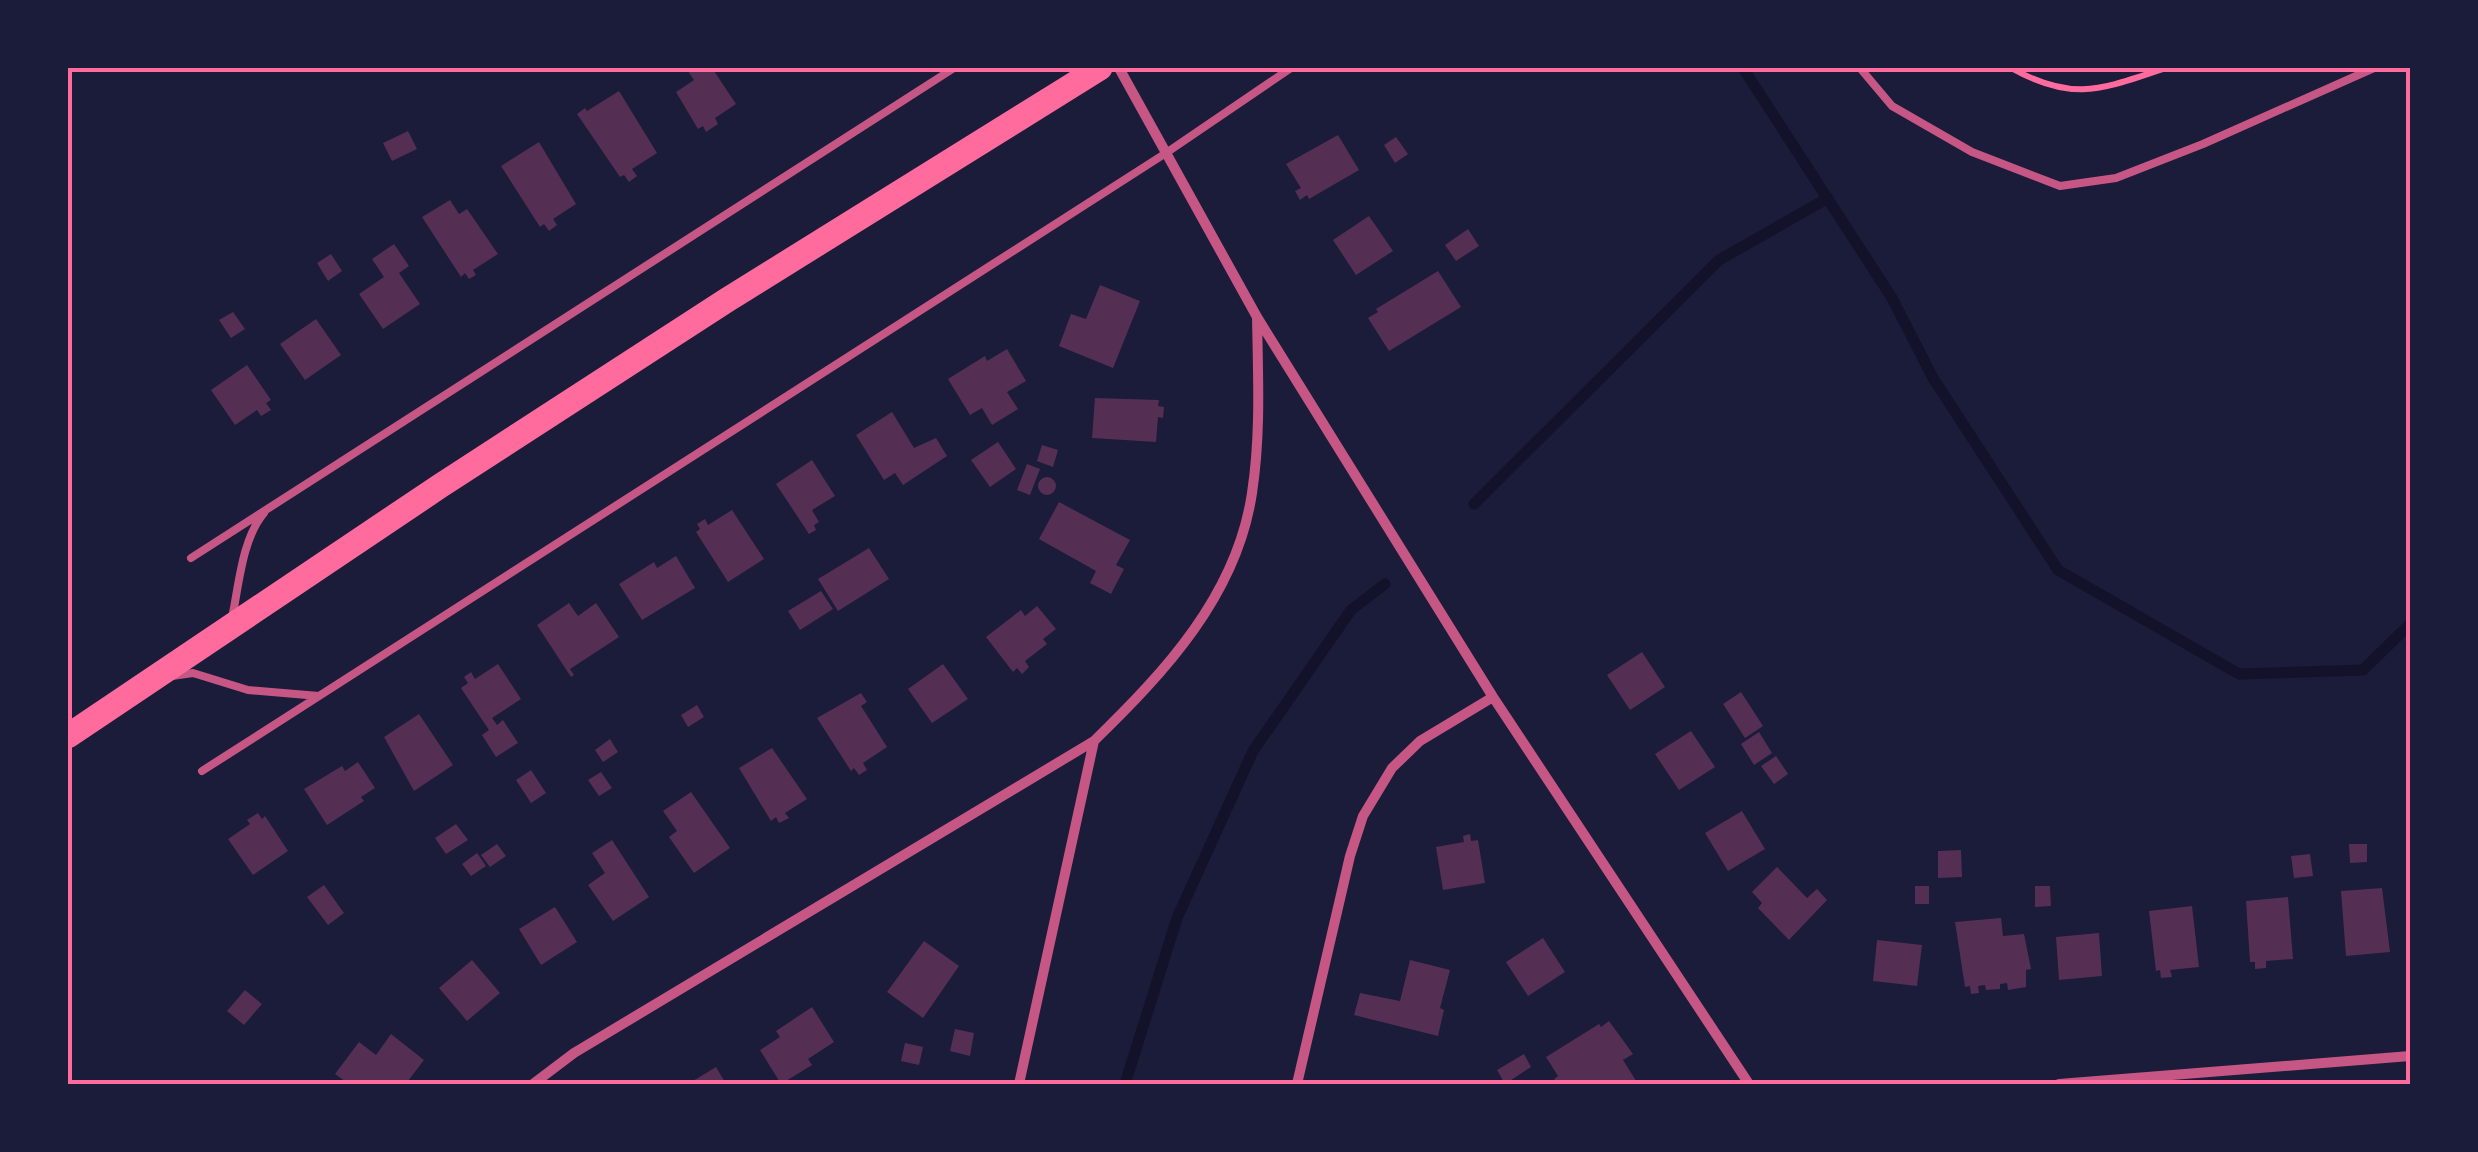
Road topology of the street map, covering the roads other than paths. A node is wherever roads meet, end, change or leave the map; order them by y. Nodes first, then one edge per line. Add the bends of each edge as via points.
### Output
1 (954, 68) edge
2 (1100, 68) edge
3 (1119, 68) edge
4 (1291, 68) edge
5 (1860, 68) edge
6 (2374, 68) edge
7 (1166, 153) junction
8 (1257, 317) junction
9 (270, 506) junction
10 (191, 558) dead end
11 (230, 628) junction
12 (152, 680) junction
13 (319, 696) junction
14 (1494, 697) junction
15 (68, 736) edge
16 (1094, 740) junction
17 (202, 771) dead end
18 (2410, 1056) edge
19 (533, 1084) edge
20 (1019, 1084) edge
21 (1297, 1084) edge
22 (1750, 1084) edge
23 (2059, 1084) edge

1 - 9 lane
2 - 11 main road via 727,300
3 - 7 street
4 - 7 lane
5 - 6 lane via 1892,106 1972,152 2060,186 2116,178
7 - 8 street
7 - 13 lane
8 - 14 street
8 - 16 street via 1259,428 1252,497 1234,556 1178,652
9 - 10 lane
9 - 11 lane via 256,521
11 - 12 main road
12 - 13 lane via 193,673 248,690
12 - 15 main road
13 - 17 lane
14 - 21 street via 1420,741 1392,768 1363,816
14 - 22 street
16 - 19 street
16 - 20 street
18 - 23 street

